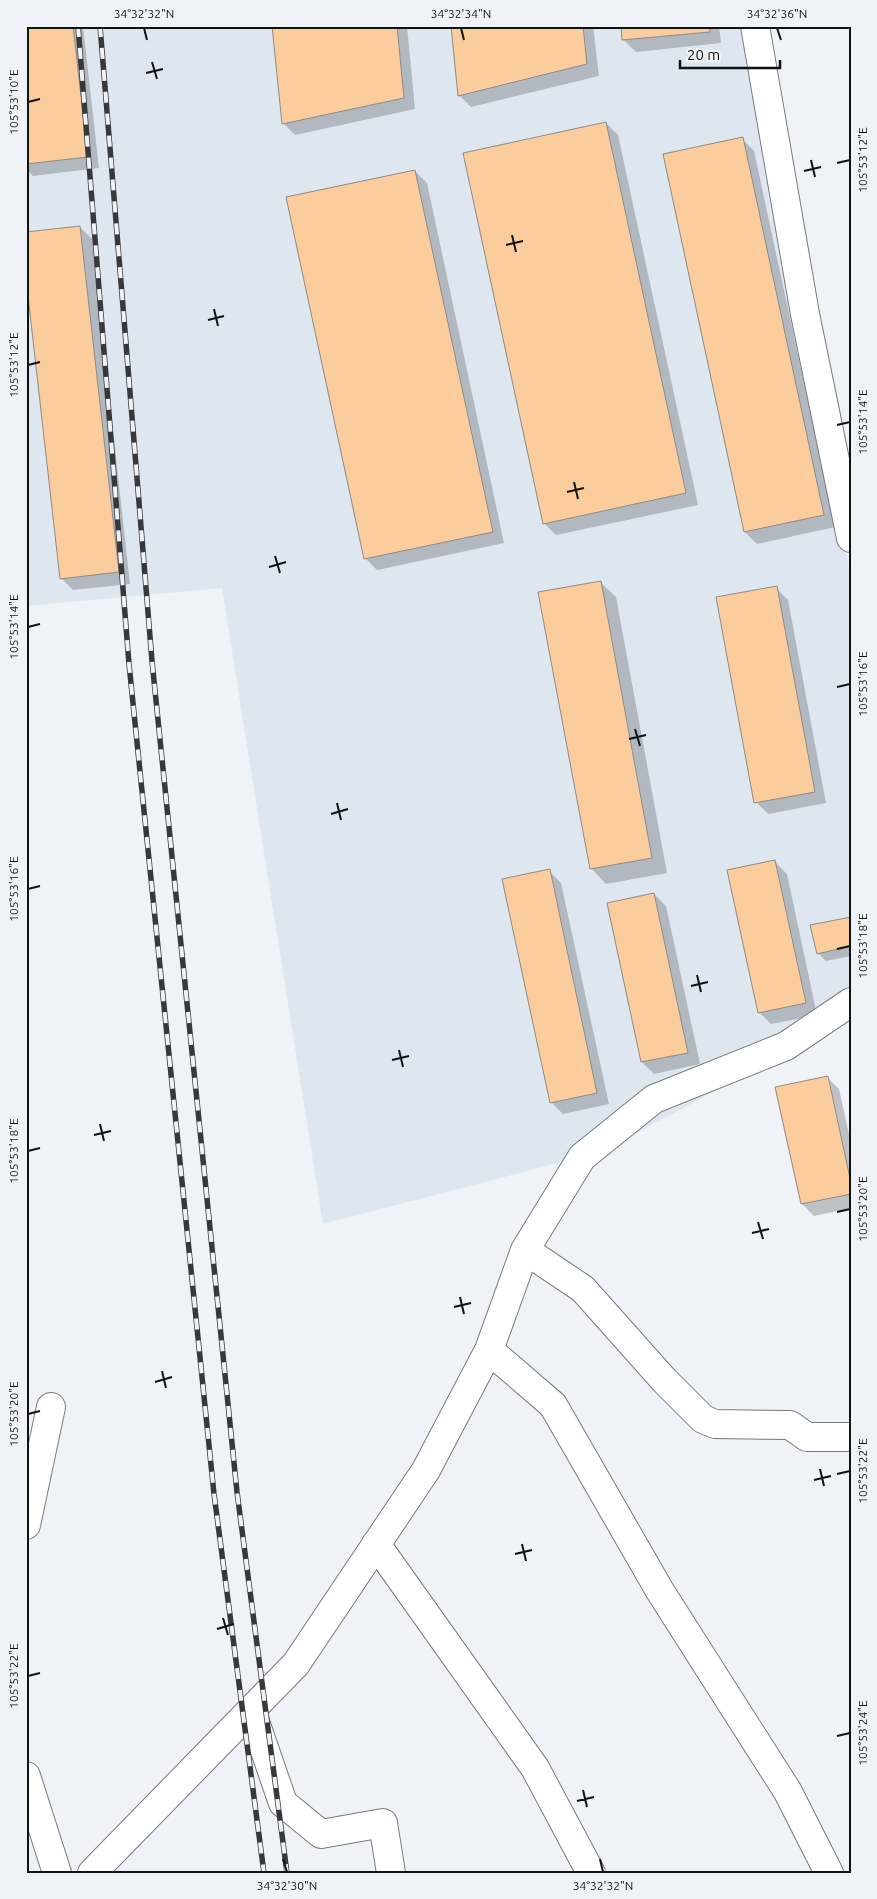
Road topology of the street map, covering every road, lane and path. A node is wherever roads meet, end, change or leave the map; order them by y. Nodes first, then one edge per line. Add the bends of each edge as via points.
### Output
1 (755, 26) edge
2 (851, 538) edge
3 (851, 1002) edge
4 (525, 1250) junction
5 (489, 1350) junction
6 (51, 1407) dead end
7 (851, 1437) edge
8 (26, 1526) edge
9 (376, 1544) junction
10 (251, 1710) junction
11 (26, 1776) edge
12 (57, 1873) edge
13 (92, 1873) edge
14 (390, 1873) edge
15 (591, 1873) edge
16 (829, 1873) edge

1 - 2 street via 806,314
3 - 4 street via 786,1046 654,1099 582,1157
4 - 5 street
4 - 7 street via 584,1289 664,1380 703,1418 715,1424 790,1424 807,1437
5 - 9 street via 426,1470
5 - 16 street via 553,1405 660,1591 788,1792
6 - 8 street
9 - 10 street via 296,1664
9 - 15 street via 535,1768
10 - 13 street
10 - 14 street via 283,1803 321,1834 383,1822
11 - 12 street

